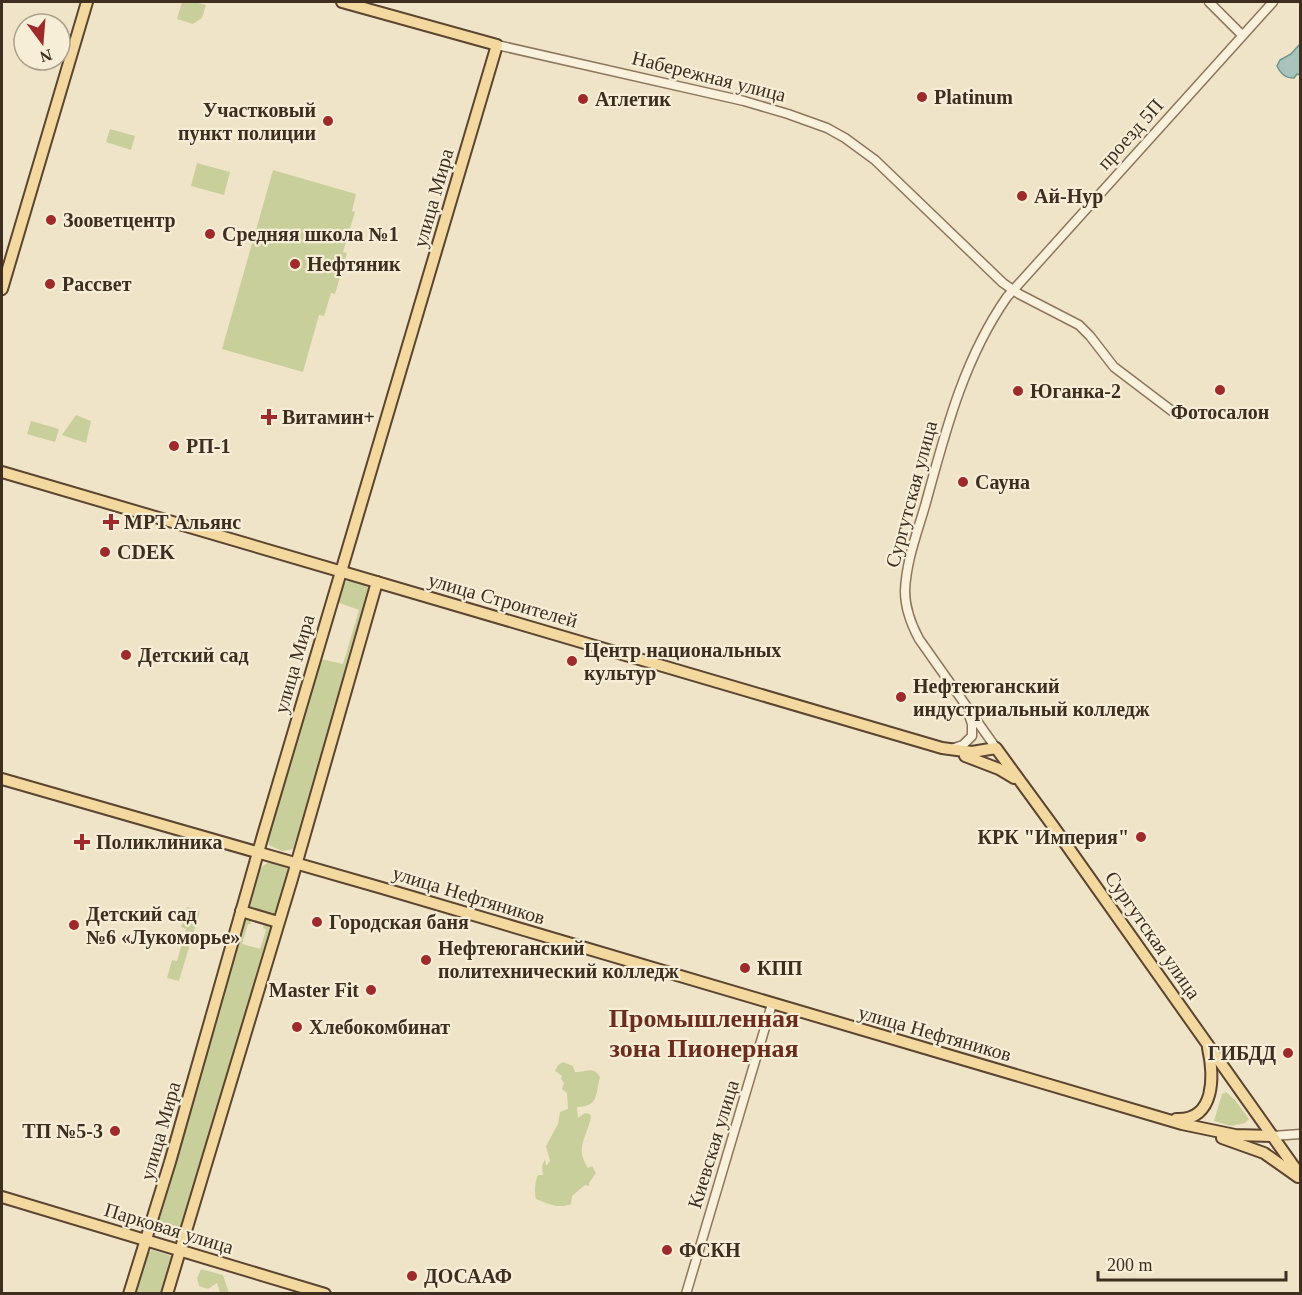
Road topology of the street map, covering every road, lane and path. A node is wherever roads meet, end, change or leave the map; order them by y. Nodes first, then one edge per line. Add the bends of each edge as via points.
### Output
1 (87, 2) edge
2 (342, 2) edge
3 (1209, 2) edge
4 (1273, 2) edge
5 (1242, 35) junction
6 (497, 45) junction
7 (2, 289) edge
8 (1013, 290) junction
9 (1172, 411) dead end
10 (2, 472) edge
11 (340, 571) junction
12 (377, 582) junction
13 (966, 706) junction
14 (942, 748) junction
15 (996, 748) junction
16 (2, 779) edge
17 (1023, 785) junction
18 (258, 852) junction
19 (296, 863) junction
20 (241, 911) junction
21 (279, 922) junction
22 (772, 1004) junction
23 (1207, 1042) junction
24 (1163, 1118) junction
25 (1182, 1124) junction
26 (1300, 1134) edge
27 (1273, 1136) junction
28 (1300, 1177) edge
29 (2, 1197) edge
30 (146, 1240) junction
31 (181, 1250) junction
32 (129, 1293) edge
33 (167, 1293) edge
34 (325, 1293) edge
35 (686, 1293) edge

1 - 7 main road
2 - 6 main road, Набережная улица
3 - 5 street
4 - 5 street, проезд 5П
5 - 8 street, проезд 5П
6 - 8 street, Набережная улица via 744,101 827,128 868,154
6 - 11 main road, улица Мира
8 - 9 street, Набережная улица via 1079,325 1114,367
8 - 13 street, Сургутская улица via 985,332 960,387 906,580 906,602 914,630
10 - 11 main road, улица Строителей
11 - 12 main road, улица Строителей
11 - 18 main road, улица Мира
12 - 14 main road, улица Строителей
12 - 19 main road
13 - 14 street via 972,736 963,745
13 - 15 street, Сургутская улица
14 - 15 main road, улица Строителей via 972,753
14 - 17 main road via 999,769
15 - 17 main road, Сургутская улица
16 - 18 main road, улица Нефтяников
17 - 23 main road, Сургутская улица
18 - 19 main road, улица Нефтяников
18 - 20 main road, улица Мира
19 - 21 main road
19 - 22 main road, улица Нефтяников
20 - 21 main road
20 - 30 main road, улица Мира
21 - 31 main road
22 - 24 main road, улица Нефтяников
22 - 35 street, Киевская улица
23 - 24 main road via 1212,1080 1206,1102 1190,1118
23 - 27 main road, Сургутская улица
24 - 25 main road, улица Нефтяников
25 - 27 main road, улица Нефтяников via 1235,1135
25 - 28 main road via 1255,1149
26 - 27 street
27 - 28 main road, Сургутская улица
29 - 30 main road, Парковая улица
30 - 31 main road, Парковая улица
30 - 32 main road, улица Мира
31 - 33 main road
31 - 34 main road, Парковая улица

